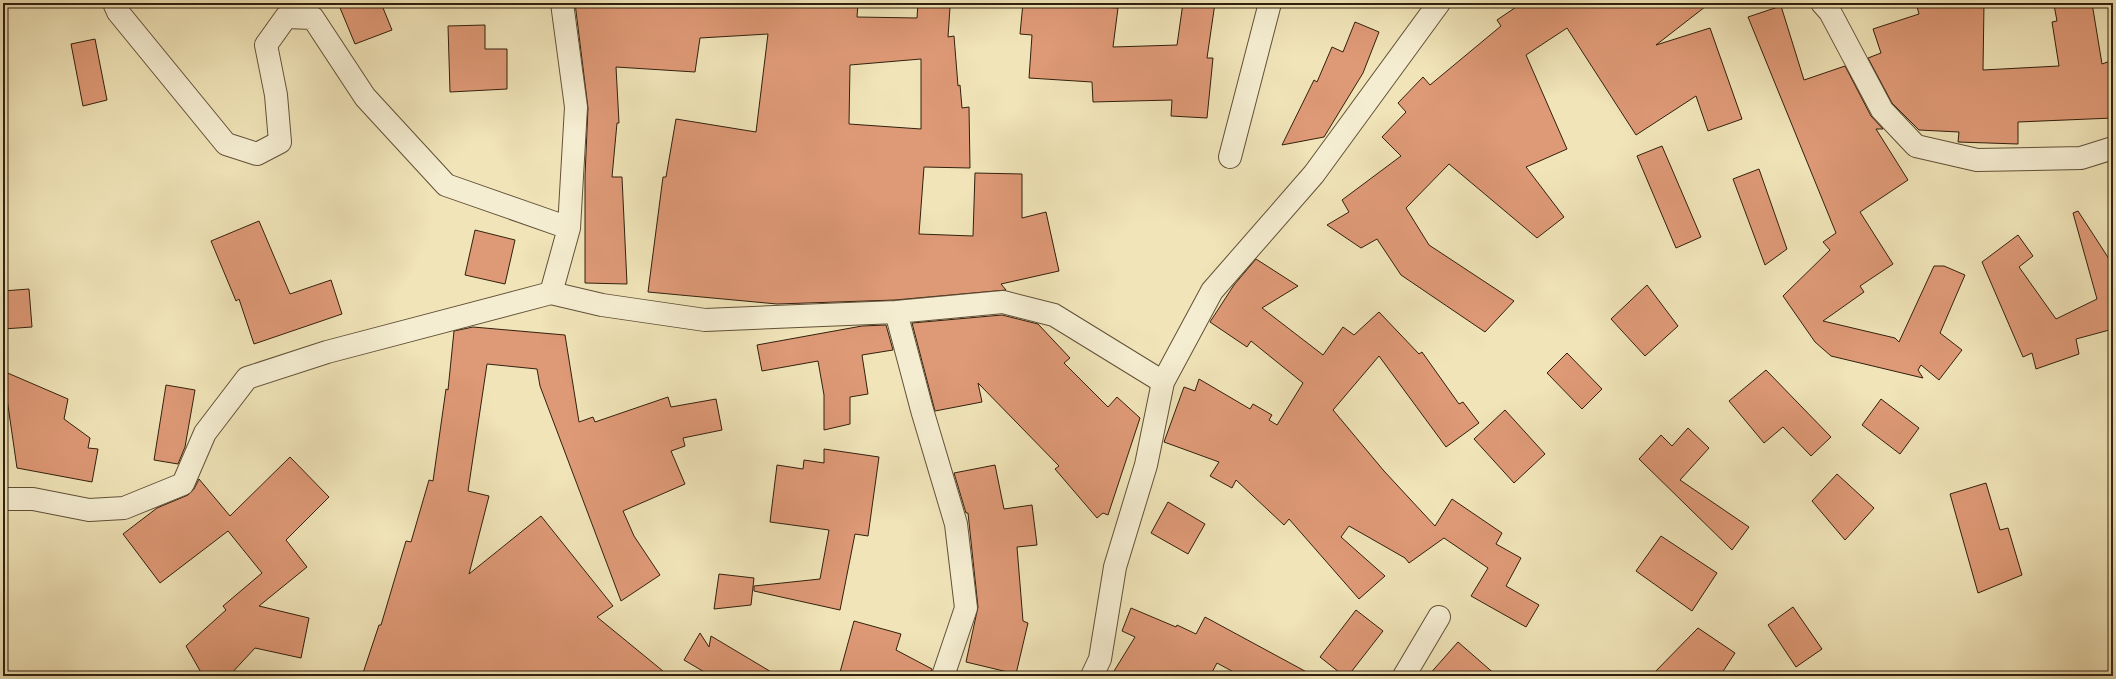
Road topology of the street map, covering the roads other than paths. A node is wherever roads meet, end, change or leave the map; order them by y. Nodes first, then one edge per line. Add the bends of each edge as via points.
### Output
1 (114, 3) edge
2 (562, 3) edge
3 (1270, 3) edge
4 (1439, 3) edge
5 (1822, 3) edge
6 (2113, 148) edge
7 (1230, 157) dead end
8 (569, 228) junction
9 (551, 293) junction
10 (896, 312) junction
11 (1163, 382) junction
12 (3, 499) edge
13 (1439, 617) dead end
14 (944, 676) edge
15 (1092, 676) edge
16 (1404, 676) edge

1 - 8 street via 118,12 226,144 257,154 280,142 276,94 266,45 286,18 313,18 365,97 446,185
2 - 8 street via 576,107
3 - 7 street
4 - 11 street via 1314,174 1212,291
5 - 6 street via 1830,12 1882,110 1916,146 1977,160 2081,158
8 - 9 street
9 - 10 street via 602,305 705,320
9 - 12 street via 327,352 247,378 205,433 183,484 124,508 89,510 34,499
10 - 11 street via 1003,302 1054,315
10 - 14 street via 956,524 966,608
11 - 15 street via 1146,465 1115,566 1100,659
13 - 16 street

